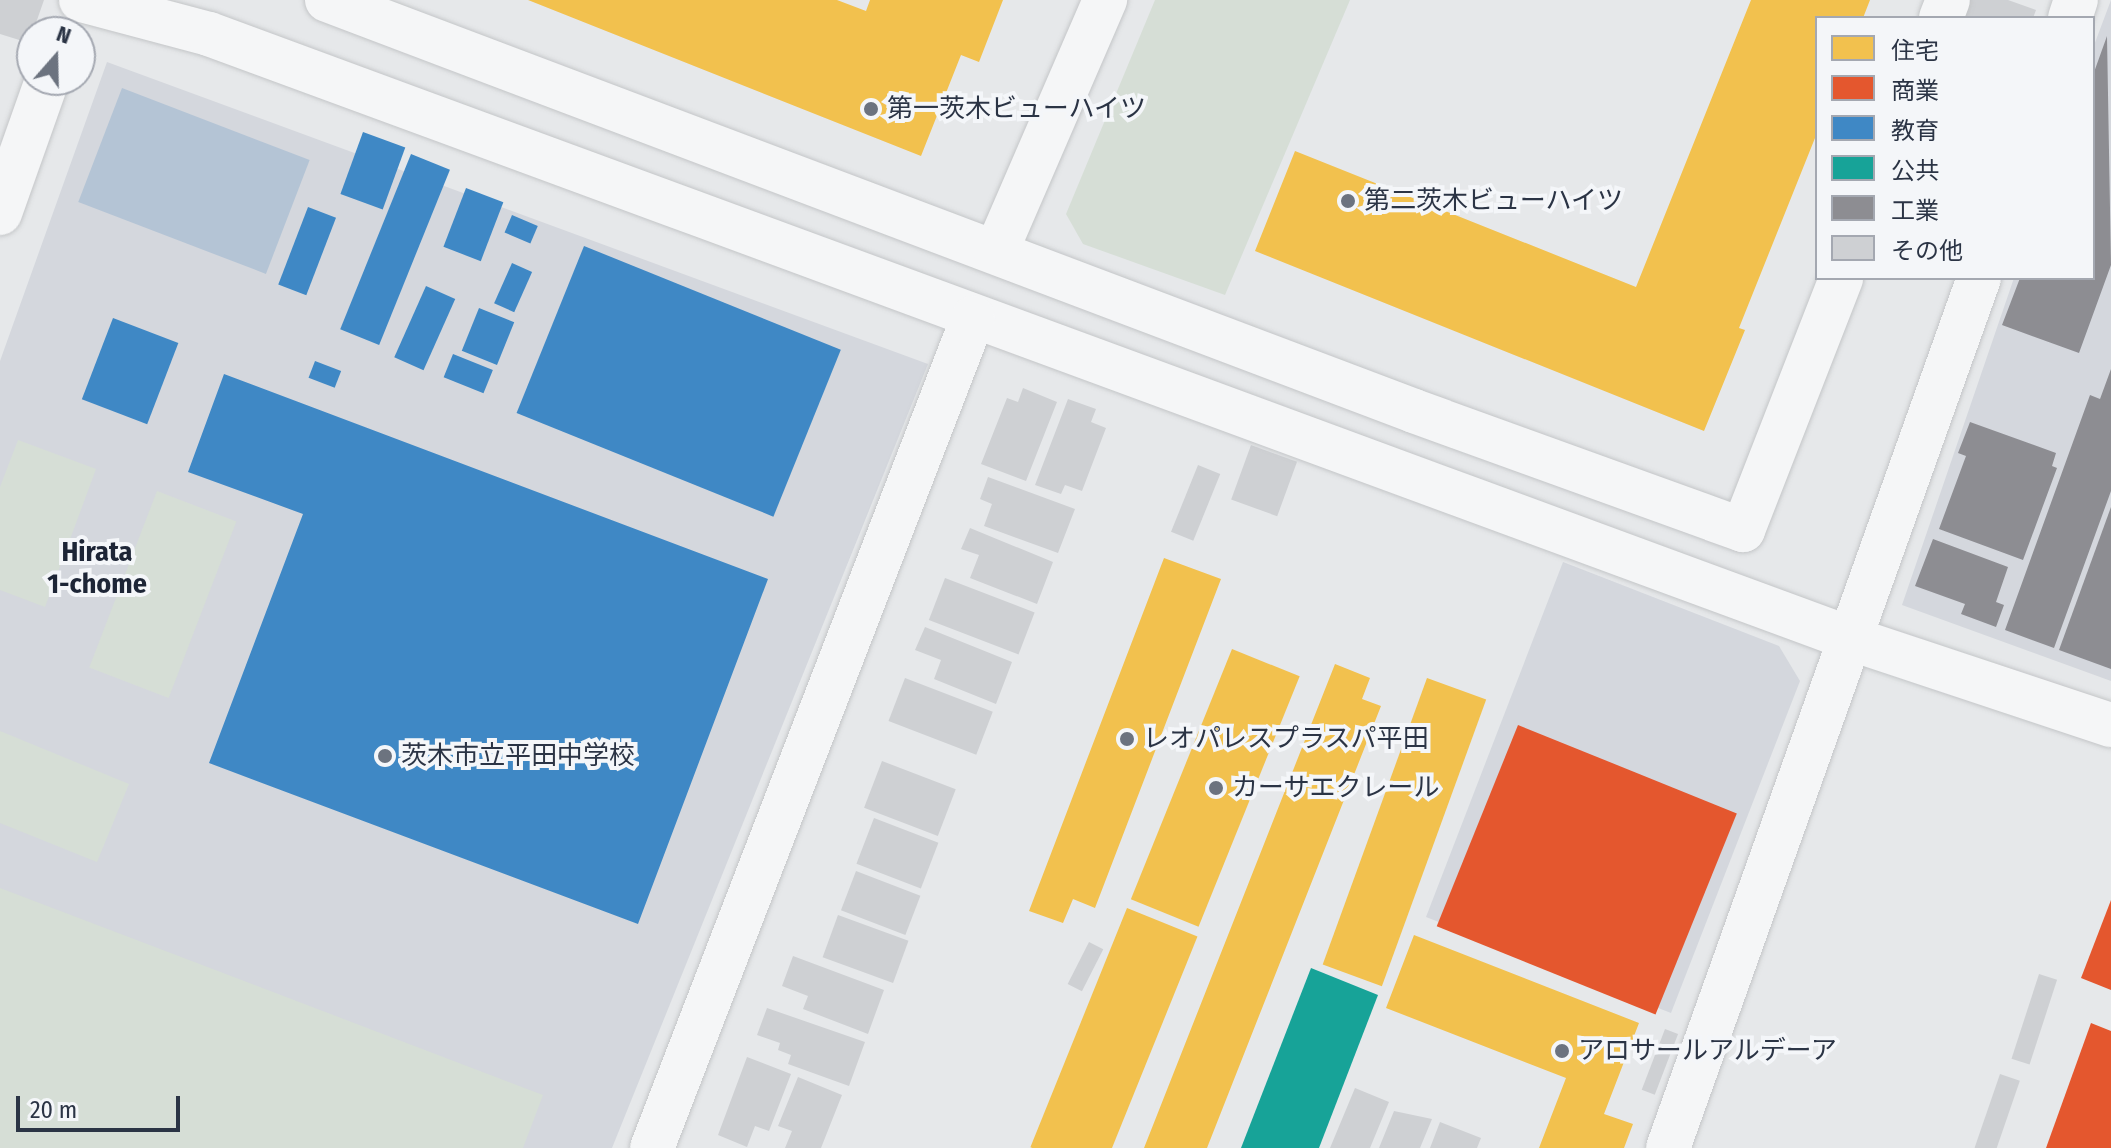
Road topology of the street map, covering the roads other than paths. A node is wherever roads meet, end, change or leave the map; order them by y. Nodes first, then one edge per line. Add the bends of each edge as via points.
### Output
1 (327, 0) edge
2 (1105, 0) edge
3 (98, 2) edge
4 (82, 16) edge
5 (41, 96) edge
6 (0, 213) edge
7 (996, 252) junction
8 (1840, 280) edge
9 (1978, 280) edge
10 (973, 318) junction
11 (1852, 639) junction
12 (2111, 725) edge
13 (652, 1148) edge
14 (1668, 1148) edge

1 - 7 street
2 - 7 street
3 - 4 street
3 - 10 street via 209,34
5 - 6 street
7 - 8 street via 1743,530
9 - 11 street
10 - 11 street
10 - 13 street
11 - 12 street
11 - 14 street

